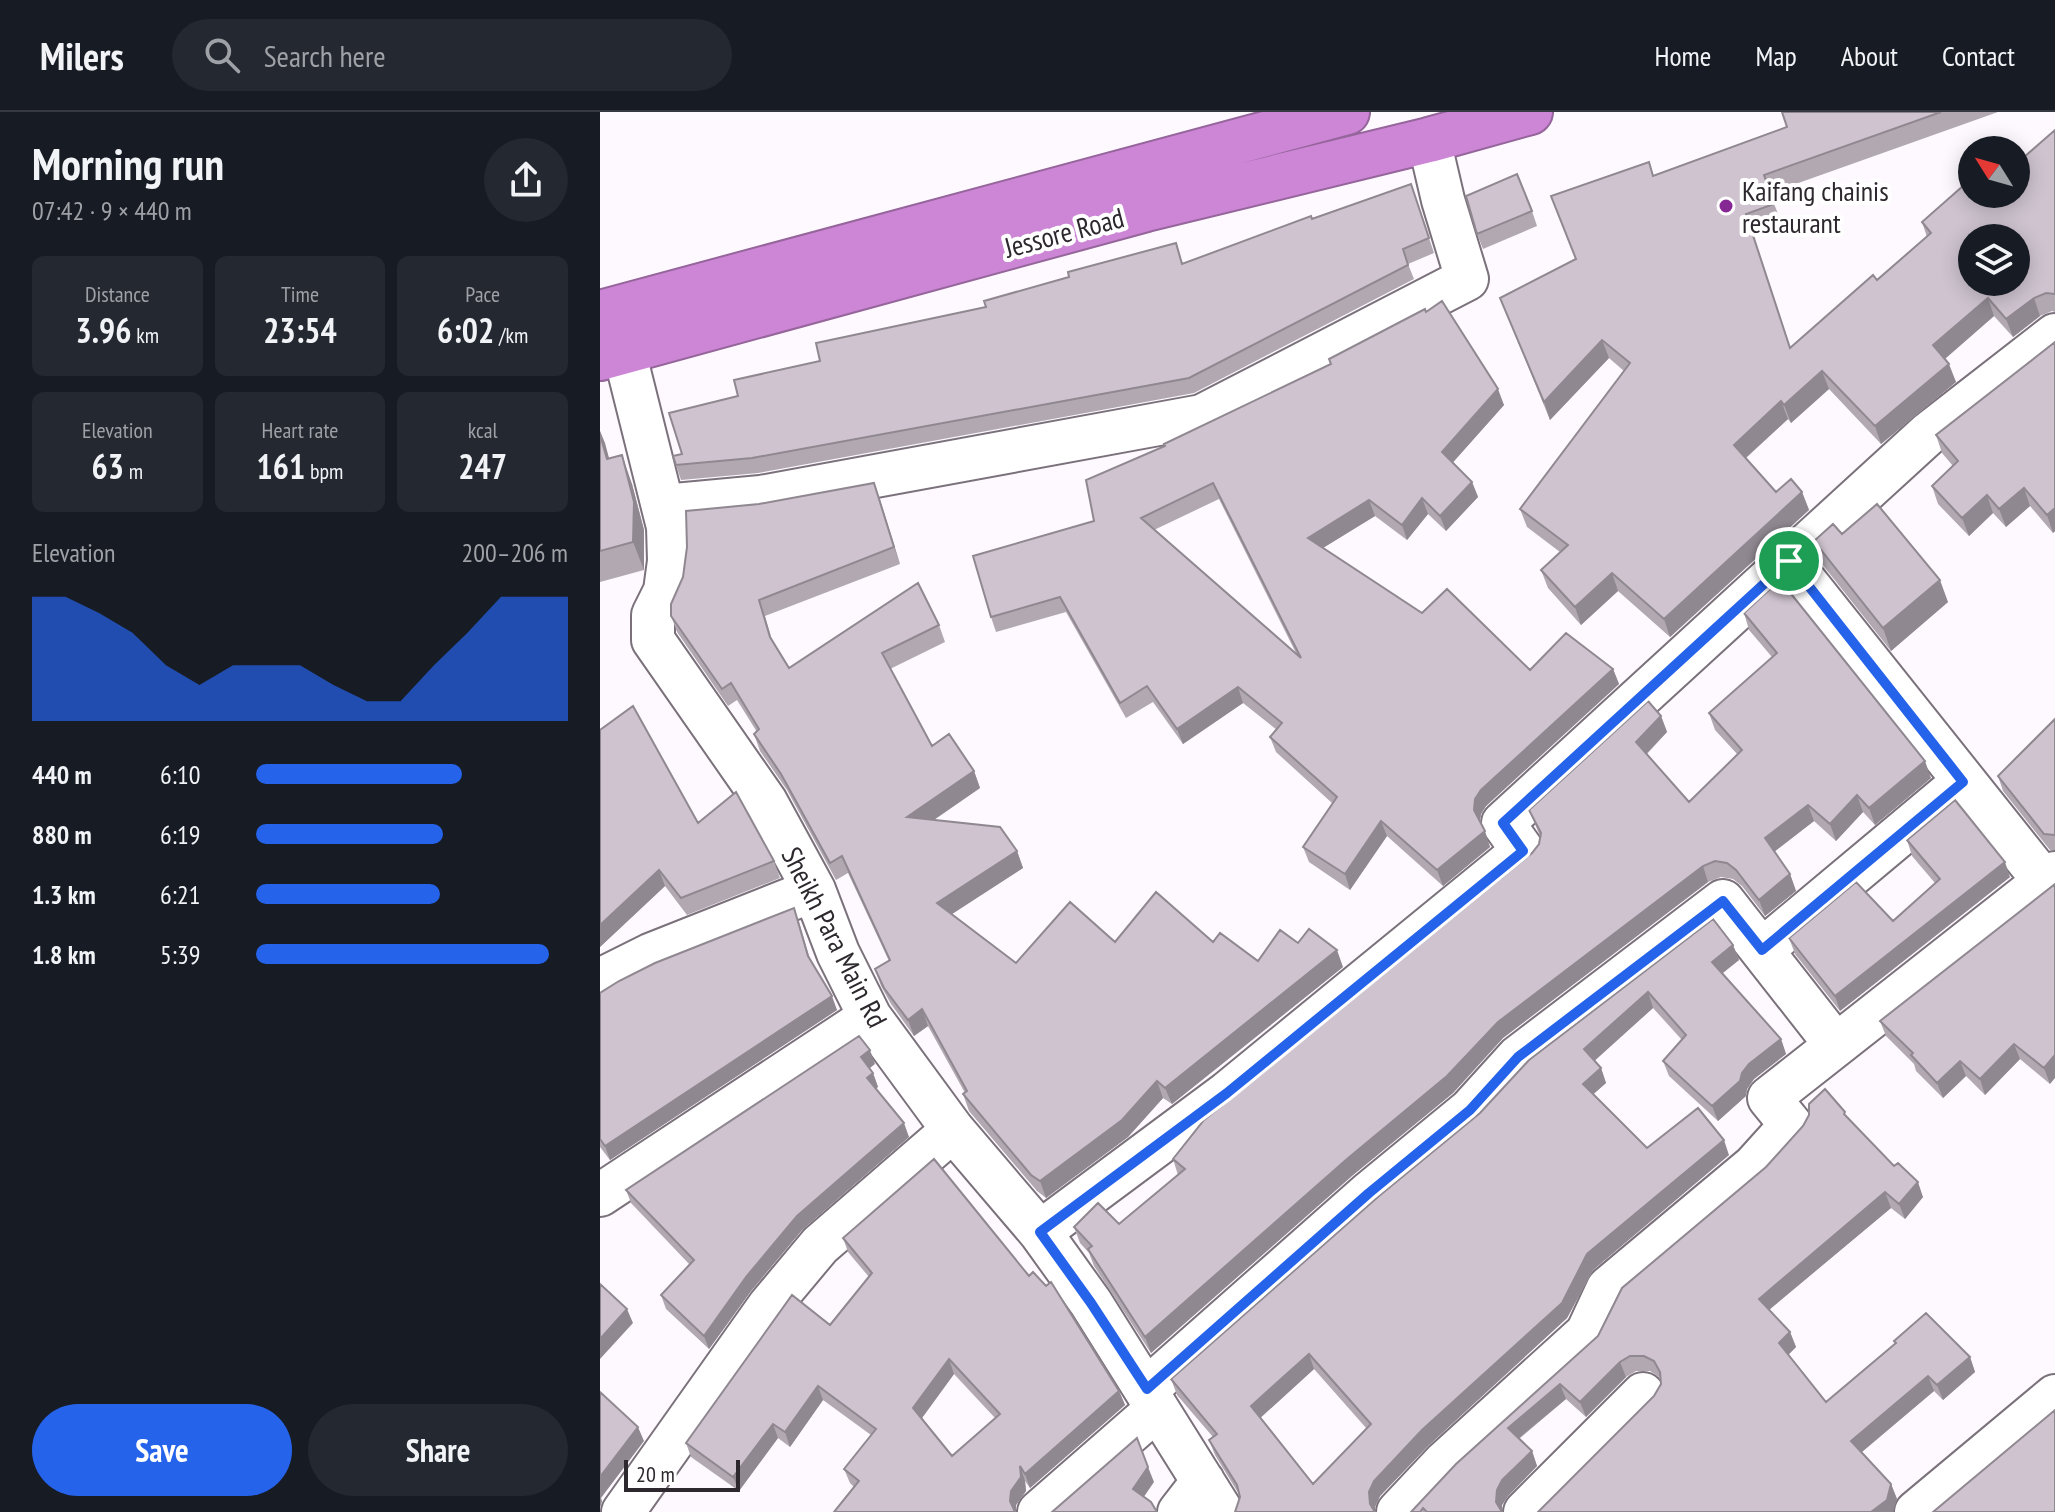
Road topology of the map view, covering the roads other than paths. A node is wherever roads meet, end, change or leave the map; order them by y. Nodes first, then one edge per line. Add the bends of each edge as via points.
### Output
1 (1347, 112) edge
2 (1530, 112) edge
3 (1429, 140) junction
4 (617, 308) edge
5 (2055, 335) edge
6 (624, 352) edge
7 (664, 506) junction
8 (1789, 561) junction
9 (1963, 782) junction
10 (2050, 877) edge
11 (814, 890) junction
12 (1762, 950) junction
13 (600, 980) edge
14 (870, 1017) junction
15 (1836, 1045) junction
16 (953, 1130) junction
17 (600, 1195) edge
18 (1040, 1232) junction
19 (1643, 1394) dead end
20 (2055, 1396) edge
21 (1152, 1399) junction
22 (1201, 1502) edge
23 (623, 1512) edge
24 (1039, 1512) edge
25 (1398, 1512) edge
26 (1525, 1512) edge
27 (1916, 1512) edge

1 - 4 highway
2 - 3 highway, Jessore Road
3 - 6 highway, Jessore Road via 1146,209
3 - 7 street via 1467,279 1202,416 761,497
4 - 6 highway
5 - 8 street via 1929,433
6 - 7 street, Sheikh Para Main Rd
7 - 11 street, Sheikh Para Main Rd via 669,561 665,591 653,615 653,640 766,802
8 - 9 street
8 - 18 street via 1503,823 1523,851 1227,1093
9 - 10 street
9 - 12 street
10 - 15 street
11 - 13 street
11 - 14 street, Sheikh Para Main Rd
12 - 15 street
12 - 21 street via 1723,901 1518,1057 1470,1110 1369,1193
14 - 16 street, Sheikh Para Main Rd
14 - 17 street
15 - 25 street via 1769,1098 1791,1125 1754,1166 1608,1288 1587,1333
16 - 18 street, Sheikh Para Main Rd
16 - 23 street via 820,1245 769,1306
18 - 21 street, Sheikh Para Main Rd
19 - 26 street
20 - 27 street
21 - 22 street, Sheikh Para Main Rd
21 - 24 street

